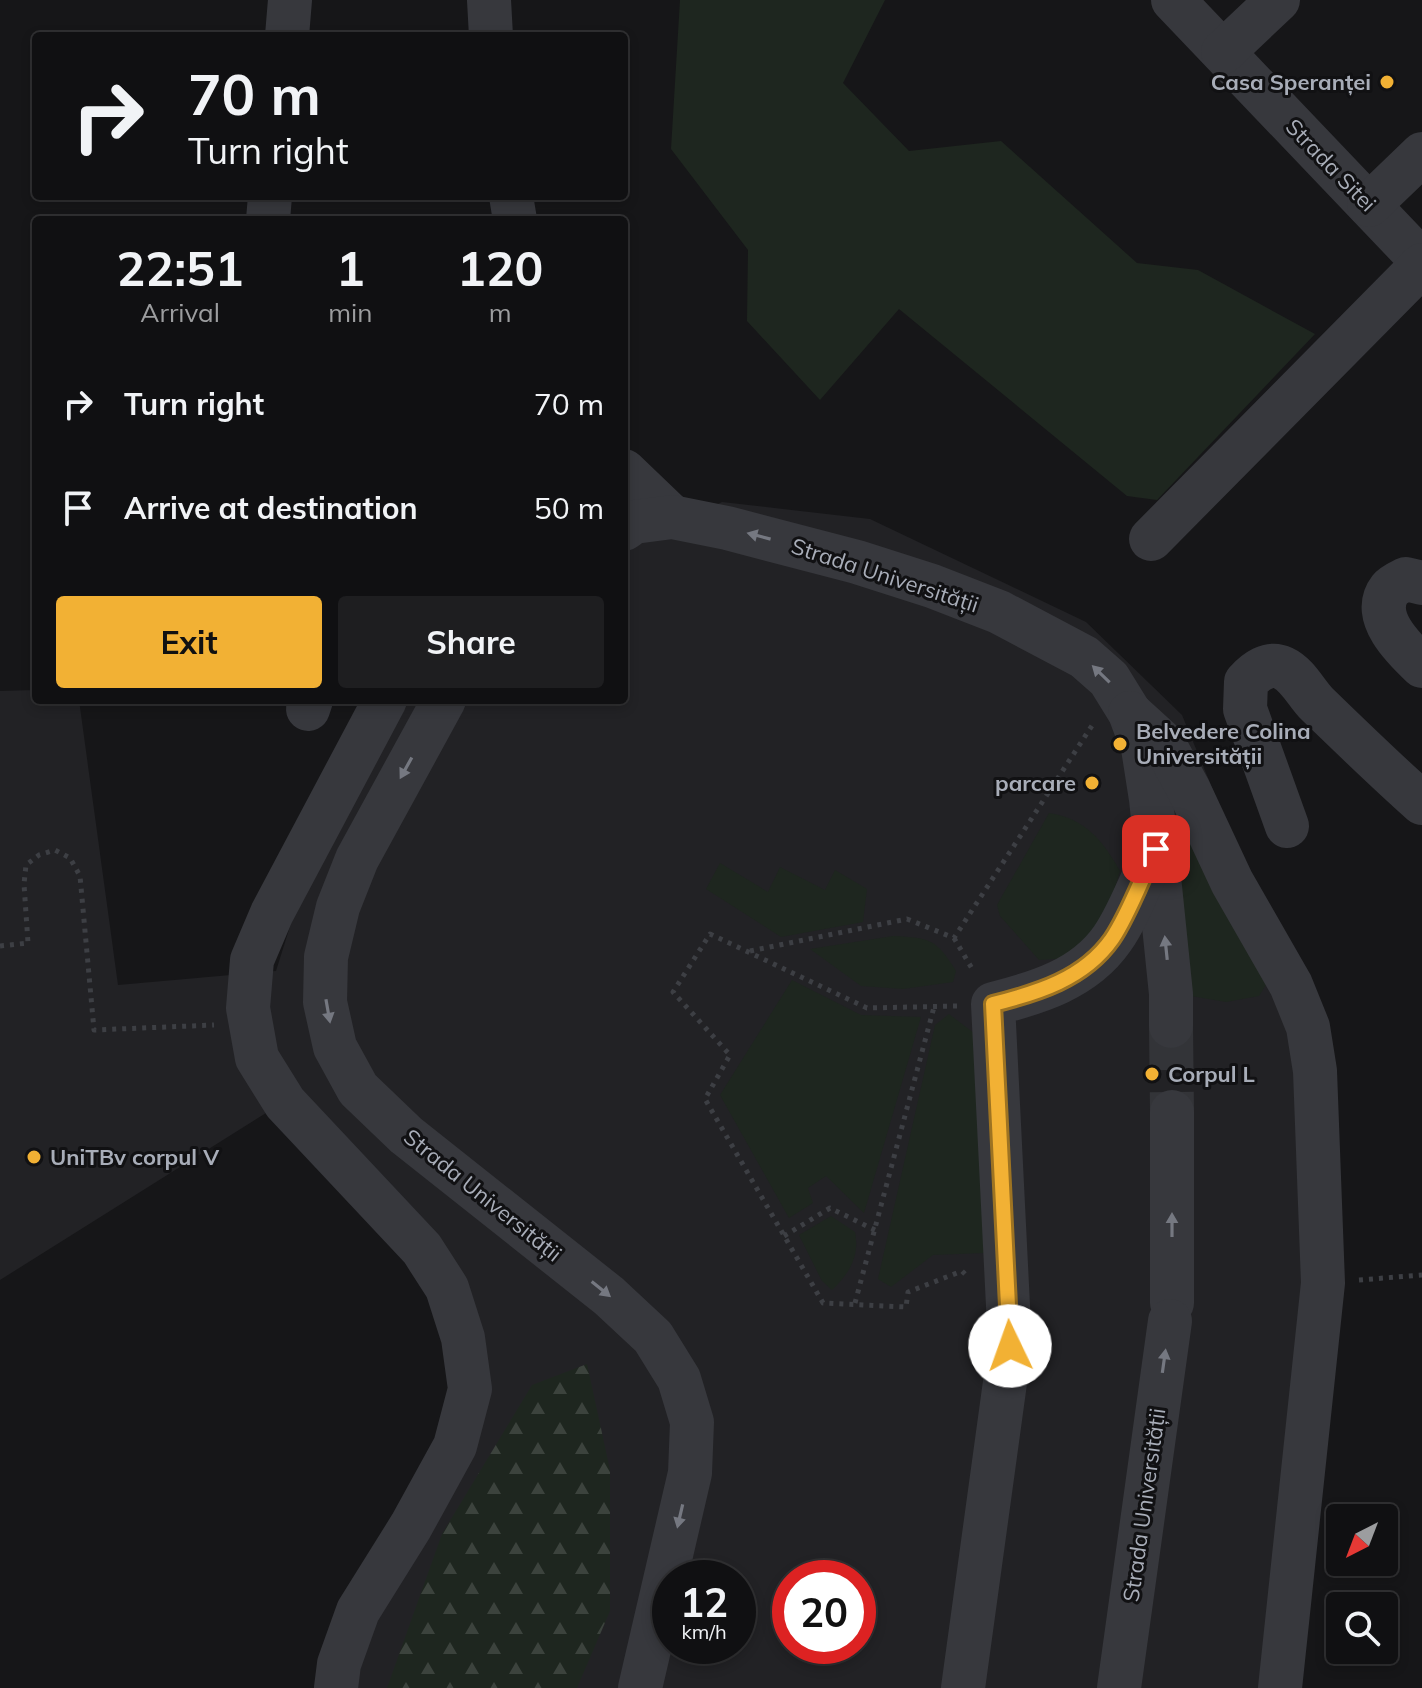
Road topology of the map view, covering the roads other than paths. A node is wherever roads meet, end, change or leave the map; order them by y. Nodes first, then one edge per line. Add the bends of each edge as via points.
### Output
1 (290, 0) edge
2 (489, 0) edge
3 (1173, 0) edge
4 (1278, 0) edge
5 (287, 32) edge
6 (491, 32) edge
7 (1223, 52) junction
8 (1403, 180) edge
9 (1422, 263) edge
10 (628, 475) edge
11 (672, 517) junction
12 (628, 526) edge
13 (1151, 539) dead end
14 (1422, 583) edge
15 (1422, 666) edge
16 (383, 704) edge
17 (442, 704) edge
18 (1114, 715) junction
19 (1422, 803) edge
20 (1287, 826) dead end
21 (1156, 849) junction
22 (1171, 1026) tunnel mouth
23 (1172, 1112) tunnel mouth
24 (336, 1688) edge
25 (640, 1688) edge
26 (963, 1688) edge
27 (1119, 1688) edge
28 (1280, 1688) edge

1 - 5 street
2 - 6 street
3 - 7 street, Strada Sitei
4 - 7 street
7 - 8 street, Strada Sitei
8 - 9 street, Strada Sitei
9 - 13 street
10 - 11 street
11 - 12 street, Strada Universității
18 -> 11 street, Strada Universității via 1109,679 1084,657 999,612 857,562
14 - 15 street via 1406,579 1390,589 1384,606 1398,642
16 - 24 street via 272,913 252,960 248,1008 257,1058 285,1103 422,1249 447,1288 463,1338 470,1389 455,1446 358,1611
17 -> 25 street, Strada Universității via 357,859 338,907 325,1002 335,1047 358,1089 406,1135 609,1296 653,1337 679,1379 692,1422 690,1473
18 - 21 street, Strada Universității via 1143,748
18 - 28 street via 1164,744 1308,1027 1315,1071 1323,1283
19 - 20 street via 1297,679 1282,667 1270,666 1246,682 1245,709
22 -> 21 street, Strada Universității
21 - 26 street via 1112,939 1091,963 1036,993 993,1004 1010,1346
27 -> 23 street, Strada Universității via 1171,1312

